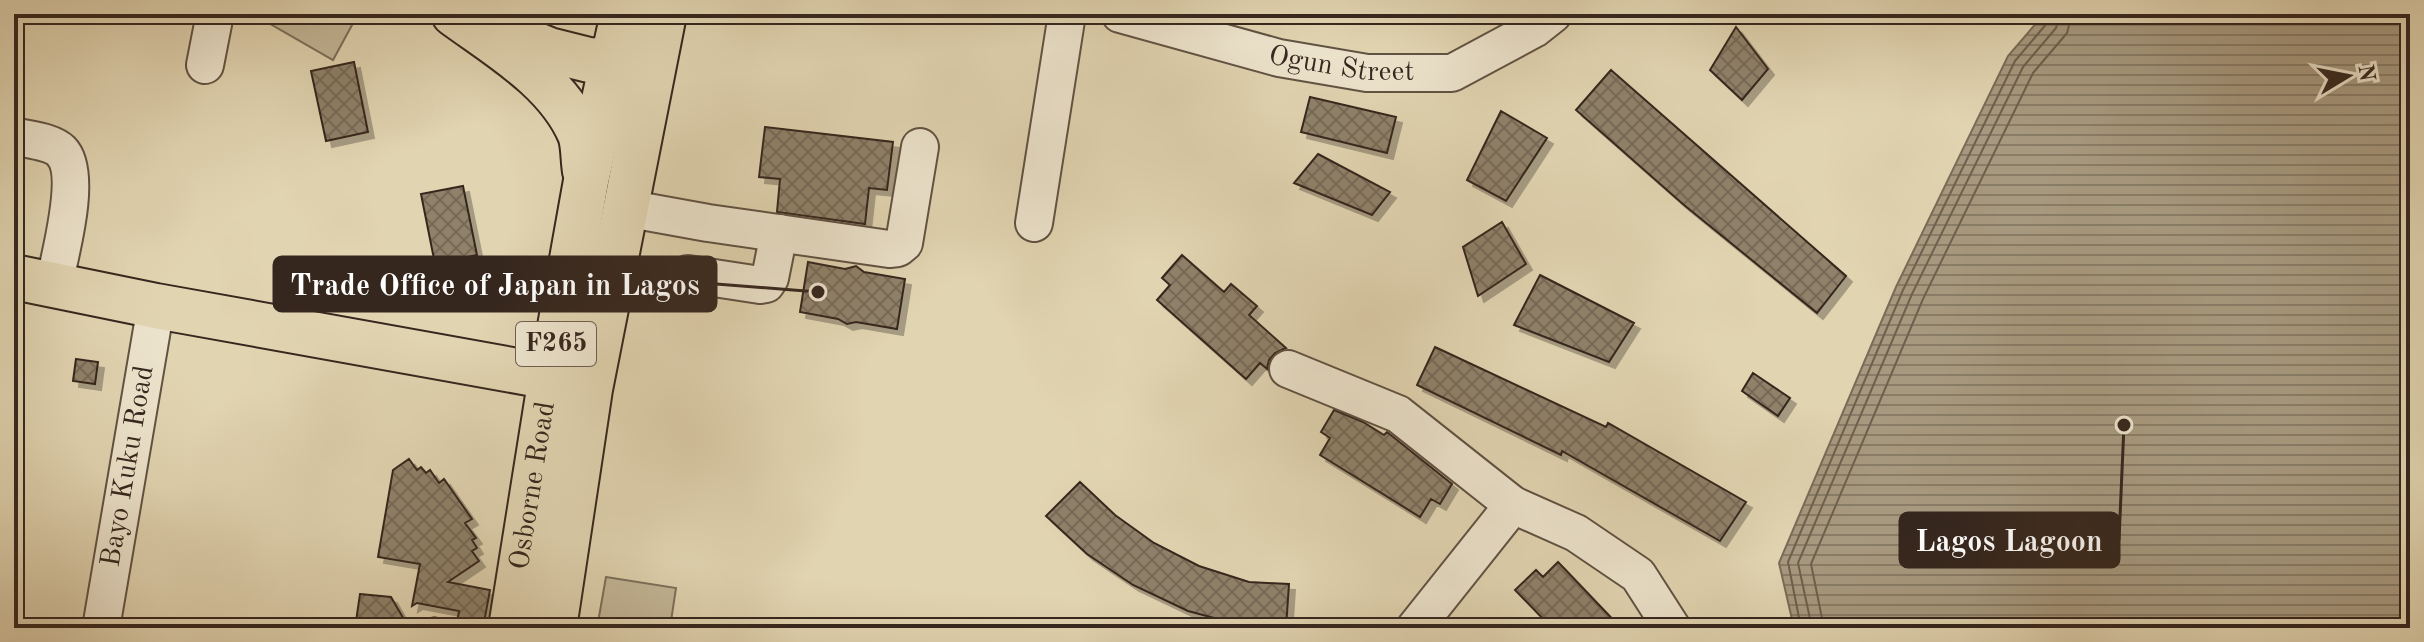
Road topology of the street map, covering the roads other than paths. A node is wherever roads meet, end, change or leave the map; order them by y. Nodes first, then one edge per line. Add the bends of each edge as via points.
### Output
1 (215, 14) edge
2 (454, 14) edge
3 (460, 14) edge
4 (1067, 14) edge
5 (1120, 14) edge
6 (1553, 14) edge
7 (643, 16) edge
8 (1209, 26) edge
9 (612, 62) junction
10 (205, 65) dead end
11 (655, 65) junction
12 (14, 136) edge
13 (920, 147) dead end
14 (586, 181) junction
15 (625, 208) junction
16 (1034, 223) dead end
17 (779, 233) junction
18 (688, 274) dead end
19 (34, 280) edge
20 (156, 306) junction
21 (1288, 369) dead end
22 (551, 377) junction
23 (1513, 505) junction
24 (101, 628) edge
25 (511, 628) edge
26 (554, 628) edge
27 (1415, 628) edge
28 (1672, 628) edge

1 - 10 street
2 - 14 main road via 546,85 581,136
3 - 9 main road via 549,50
4 - 16 street
5 - 8 street, Ogun Street
6 - 8 street, Ogun Street via 1452,73 1367,73 1279,58
7 - 9 main road, Osborne Road / F265
7 - 11 main road, Osborne Road / F265
9 - 11 main road
9 - 14 main road, Osborne Road / F265
11 - 15 main road, Osborne Road / F265
12 - 19 street via 54,146 69,165 64,239
13 - 17 street via 904,243 898,248
14 - 22 main road, Osborne Road / F265
15 - 17 street
15 - 26 main road, Osborne Road / F265 via 590,389
17 - 18 street via 766,284
19 - 20 main road
20 - 22 main road
20 - 24 street, Bayo Kuku Road
21 - 23 street via 1398,414
22 - 25 main road, Osborne Road / F265
23 - 27 street
23 - 28 street via 1576,533 1638,575

